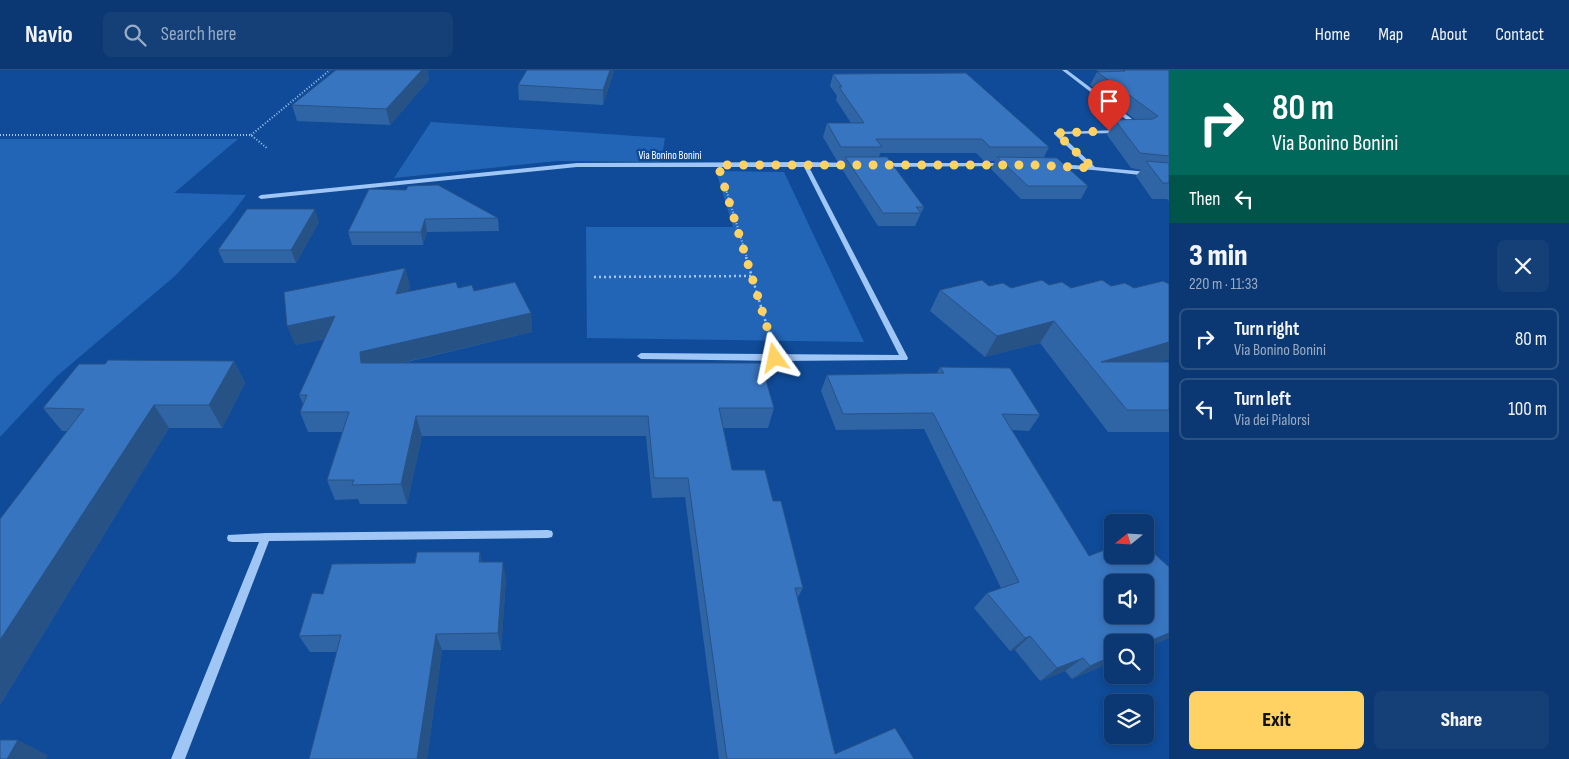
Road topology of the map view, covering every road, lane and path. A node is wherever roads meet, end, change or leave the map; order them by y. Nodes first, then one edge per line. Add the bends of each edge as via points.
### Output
1 (330, 70) edge
2 (1064, 70) edge
3 (1124, 131) edge
4 (1134, 131) edge
5 (0, 135) edge
6 (252, 135) junction
7 (268, 148) dead end
8 (805, 164) junction
9 (718, 165) junction
10 (864, 165) edge
11 (874, 165) edge
12 (1013, 165) edge
13 (1050, 166) edge
14 (1093, 168) junction
15 (1169, 176) edge
16 (261, 197) dead end
17 (751, 276) junction
18 (594, 277) dead end
19 (641, 356) dead end
20 (775, 358) junction
21 (548, 534) dead end
22 (266, 537) junction
23 (232, 538) dead end
24 (178, 759) edge

1 - 6 path
2 - 4 street via 1144,130
3 - 14 street via 1056,133
5 - 6 path
6 - 7 path
8 - 9 street, Via Bonino Bonini
8 - 10 street, Via Bonino Bonini
8 - 20 street via 904,358
9 - 16 street, Via Bonino Bonini via 576,165
9 - 17 path
11 - 12 street
13 - 14 street
14 - 15 street
17 - 18 path
17 - 20 path
19 - 20 street
21 - 22 street
22 - 23 street
22 - 24 street

